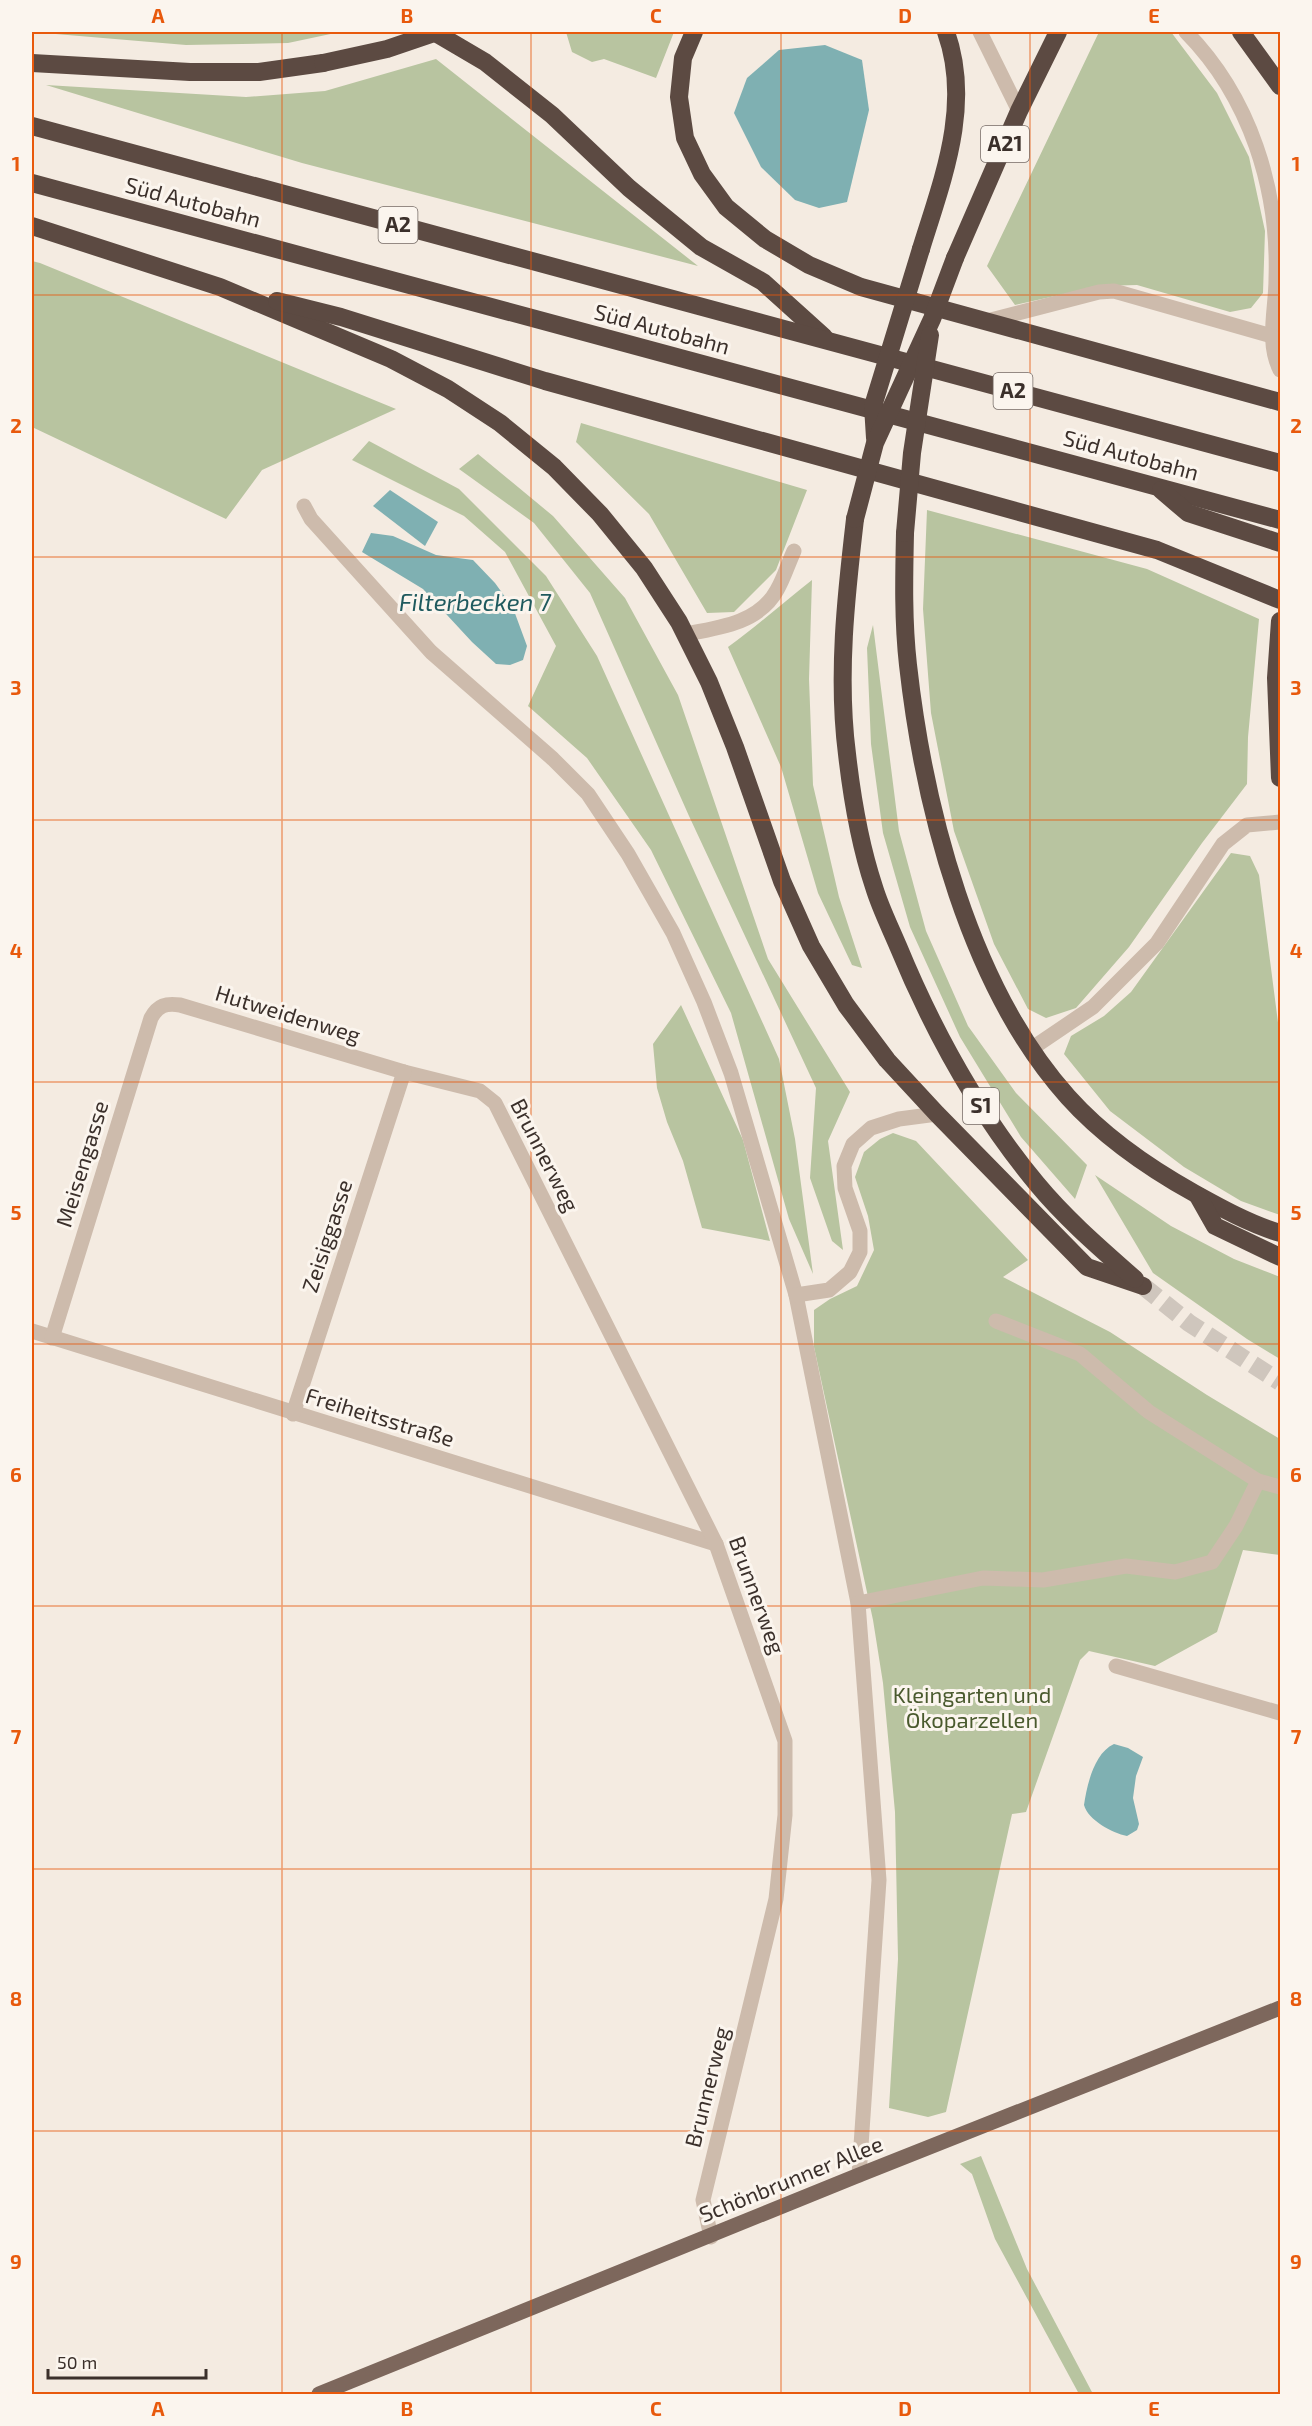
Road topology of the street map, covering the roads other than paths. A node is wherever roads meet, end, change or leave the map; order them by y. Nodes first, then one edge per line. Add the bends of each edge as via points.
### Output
1 (436, 32) edge
2 (694, 32) edge
3 (946, 32) edge
4 (980, 32) edge
5 (1058, 32) edge
6 (1186, 32) edge
7 (1241, 32) edge
8 (32, 63) edge
9 (1281, 86) edge
10 (1019, 111) junction
11 (32, 126) edge
12 (32, 183) edge
13 (32, 226) edge
14 (220, 287) junction
15 (932, 319) junction
16 (987, 321) junction
17 (1272, 336) junction
18 (827, 340) junction
19 (1281, 370) edge
20 (898, 391) joint
21 (1281, 402) edge
22 (875, 443) junction
23 (1281, 463) edge
24 (1157, 487) junction
25 (304, 506) dead end
26 (1281, 520) edge
27 (1281, 543) edge
28 (794, 551) dead end
29 (1281, 600) edge
30 (1281, 621) edge
31 (685, 634) junction
32 (1281, 778) edge
33 (1281, 822) edge
34 (160, 1007) joint
35 (1031, 1049) junction
36 (404, 1072) junction
37 (937, 1114) junction
38 (1197, 1194) junction
39 (1281, 1233) edge
40 (1281, 1257) edge
41 (796, 1295) junction
42 (996, 1321) dead end
43 (32, 1331) edge
44 (52, 1338) junction
45 (293, 1414) junction
46 (1258, 1481) junction
47 (1281, 1487) edge
48 (716, 1544) junction
49 (858, 1603) junction
50 (1116, 1666) dead end
51 (1281, 1713) edge
52 (1281, 2008) edge
53 (859, 2175) junction
54 (711, 2237) junction
55 (319, 2394) edge

1 - 8 highway, bridge via 387,49 259,72
1 - 18 highway via 485,62 552,115 629,188 701,247 762,282
2 - 16 highway via 683,58 679,97 685,138 702,174 726,207 765,239 809,265 861,287
3 - 22 highway, bridge via 958,84 956,115 946,168 873,406
4 - 10 street
5 - 10 highway, A21
6 - 17 street via 1239,105 1270,190 1277,234
7 - 9 highway
10 - 15 highway, A21, bridge
11 - 18 highway, Süd Autobahn / A2
12 - 24 highway, Süd Autobahn / A2
13 - 14 highway
14 - 29 highway via 341,317 545,381 1157,550
14 - 31 highway via 391,359 500,423 554,467 600,514 644,568
15 - 20 highway, A21, bridge
15 - 35 highway, bridge via 912,453 905,533 908,664 935,814 954,881 997,990
16 - 17 street via 1114,291
16 - 21 highway
17 - 19 street
18 - 23 highway, Süd Autobahn / A2
20 - 22 highway, S1, bridge
22 - 37 highway, S1, bridge via 855,519 843,668 846,752 874,888 942,1044 987,1116 1038,1185 1096,1246 1143,1286 1087,1267
24 - 26 highway, Süd Autobahn / A2
24 - 27 highway via 1188,513
25 - 41 street via 311,519 431,652 588,794 628,854 673,933 704,1002 731,1073
28 - 31 street via 776,592 752,617
30 - 32 highway via 1276,678
31 - 37 highway via 709,682 782,881 811,946 846,1005 887,1060
33 - 35 street via 1247,825 1223,844 1156,944 1093,1007
34 - 36 street, Hutweidenweg via 180,1005
34 - 44 street, Meisengasse via 151,1018
35 - 38 highway via 1068,1097 1111,1137 1164,1176
36 - 45 street, Zeisiggasse
36 - 48 street, Brunnerweg via 480,1091 495,1103
37 - 41 street via 871,1128 853,1144 844,1166 845,1188 860,1231 860,1252 850,1272 829,1290
38 - 39 highway
38 - 40 highway via 1215,1226
41 - 49 street
42 - 46 street via 1080,1354 1149,1412
43 - 44 street, Freiheitsstraße
44 - 45 street, Freiheitsstraße
45 - 48 street, Freiheitsstraße
46 - 47 street
46 - 49 street via 1236,1526 1212,1562 1174,1572 1126,1566 1043,1580 983,1578
48 - 54 street, Brunnerweg via 785,1741 786,1789 776,1899 703,2200
49 - 53 street via 879,1880
50 - 51 street
52 - 53 main road, Schönbrunner Allee
53 - 54 main road, Schönbrunner Allee
54 - 55 main road, Schönbrunner Allee

